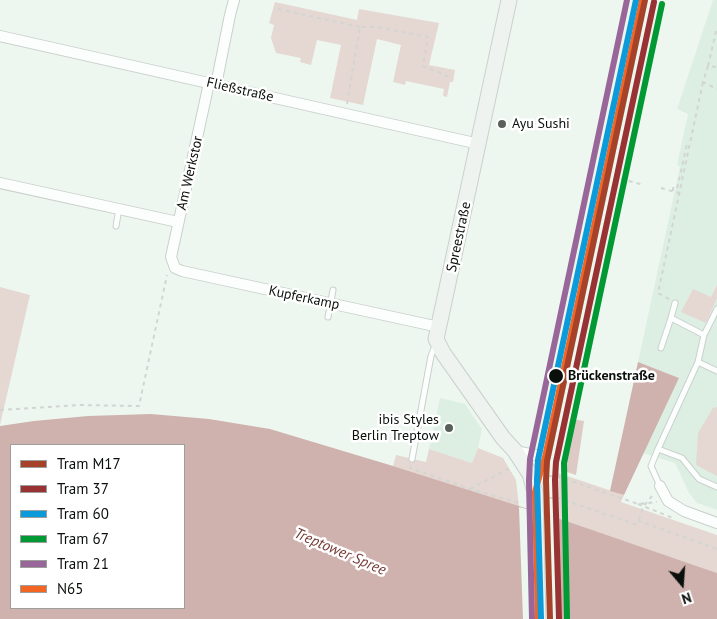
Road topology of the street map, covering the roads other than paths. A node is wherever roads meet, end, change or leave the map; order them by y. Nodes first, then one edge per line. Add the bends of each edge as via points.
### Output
1 (234, 0) edge
2 (509, 0) edge
3 (642, 0) edge
4 (0, 36) edge
5 (213, 84) junction
6 (479, 144) junction
7 (0, 184) edge
8 (119, 209) junction
9 (178, 222) junction
10 (116, 226) dead end
11 (172, 263) joint
12 (333, 290) dead end
13 (330, 303) junction
14 (675, 303) road end
15 (717, 309) edge
16 (328, 317) dead end
17 (671, 318) junction
18 (439, 327) junction
19 (704, 335) junction
20 (438, 345) junction
21 (661, 348) dead end
22 (698, 362) junction
23 (717, 371) edge
24 (658, 448) junction
25 (515, 451) junction
26 (544, 457) junction
27 (412, 459) road end
28 (660, 486) joint
29 (717, 487) edge
30 (534, 492) junction
31 (717, 523) edge
32 (538, 619) edge

1 - 5 street, Am Werkstor
2 - 6 main road, Spreestraße
3 - 26 street
4 - 5 street, Fließstraße
5 - 6 street, Fließstraße
5 - 9 street, Am Werkstor
6 - 18 main road, Spreestraße
7 - 8 street
8 - 9 street
8 - 10 lane
9 - 11 street, Am Werkstor
11 - 13 street, Kupferkamp via 182,271
12 - 13 lane
13 - 16 lane
13 - 18 street, Kupferkamp
14 - 17 lane
15 - 19 lane
17 - 19 lane
17 - 21 lane
18 - 20 main road, Spreestraße
19 - 22 lane
20 - 25 main road via 502,438
20 - 27 lane via 431,356
22 - 23 lane
22 - 24 lane
24 - 28 lane via 651,466
24 - 29 lane via 682,458 699,479
25 - 26 street
25 - 30 main road via 530,474
26 - 30 street
28 - 31 street via 668,501 684,511
30 - 32 main road

